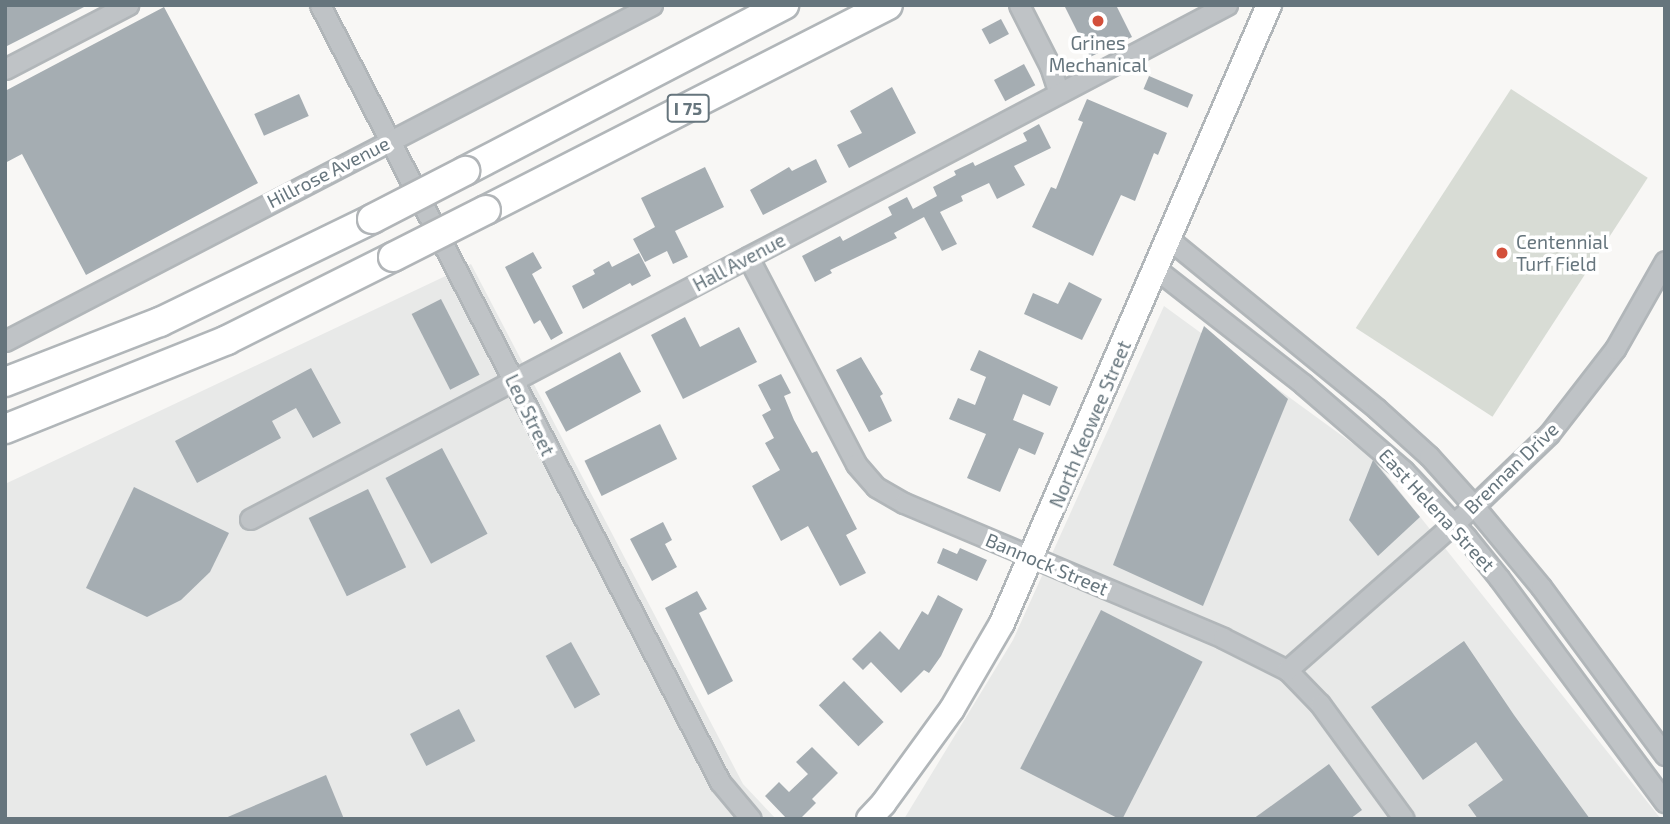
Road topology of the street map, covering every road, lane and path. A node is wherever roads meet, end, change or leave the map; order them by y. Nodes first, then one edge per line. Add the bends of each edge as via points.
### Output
1 (128, 5) edge
2 (320, 5) edge
3 (652, 5) edge
4 (784, 5) edge
5 (888, 5) edge
6 (1018, 5) edge
7 (1227, 5) edge
8 (1269, 5) edge
9 (5, 69) edge
10 (1059, 93) junction
11 (388, 141) junction
12 (1170, 240) junction
13 (748, 257) junction
14 (1665, 261) edge
15 (1156, 269) junction
16 (5, 341) edge
17 (514, 381) junction
18 (5, 382) edge
19 (5, 429) edge
20 (1474, 506) junction
21 (250, 519) dead end
22 (1454, 523) junction
23 (1033, 557) junction
24 (1596, 663) junction
25 (1287, 670) junction
26 (1574, 679) junction
27 (1665, 755) edge
28 (1665, 802) edge
29 (751, 819) edge
30 (869, 819) edge
31 (1404, 819) edge

1 - 9 street
2 - 11 street, Leo Street
3 - 11 street, Hillrose Avenue
4 - 18 highway, I 75, bridge via 372,219 160,322
5 - 19 highway, I 75, bridge via 227,341
6 - 10 street
7 - 10 street, Hall Avenue
8 - 12 main road, North Keowee Street
10 - 13 street, Hall Avenue
11 - 16 street, Hillrose Avenue
11 - 17 street, Leo Street
12 - 15 main road, North Keowee Street
12 - 20 street, East Helena Street via 1377,409 1429,456
13 - 17 street, Hall Avenue
13 - 23 street, Bannock Street via 866,477 904,503
14 - 20 street, Brennan Drive via 1615,349 1584,392 1549,434
15 - 22 street, East Helena Street via 1360,430
15 - 23 main road, North Keowee Street
17 - 21 street, Hall Avenue
17 - 29 street, Leo Street via 720,782
20 - 22 street, Brennan Drive
20 - 24 street, East Helena Street
22 - 25 street, Brennan Drive
22 - 26 street, East Helena Street
23 - 25 street, Bannock Street
23 - 30 main road, North Keowee Street via 975,673
24 - 26 street
24 - 27 street, East Helena Street
25 - 31 street, Bannock Street via 1320,704
26 - 28 street, East Helena Street

